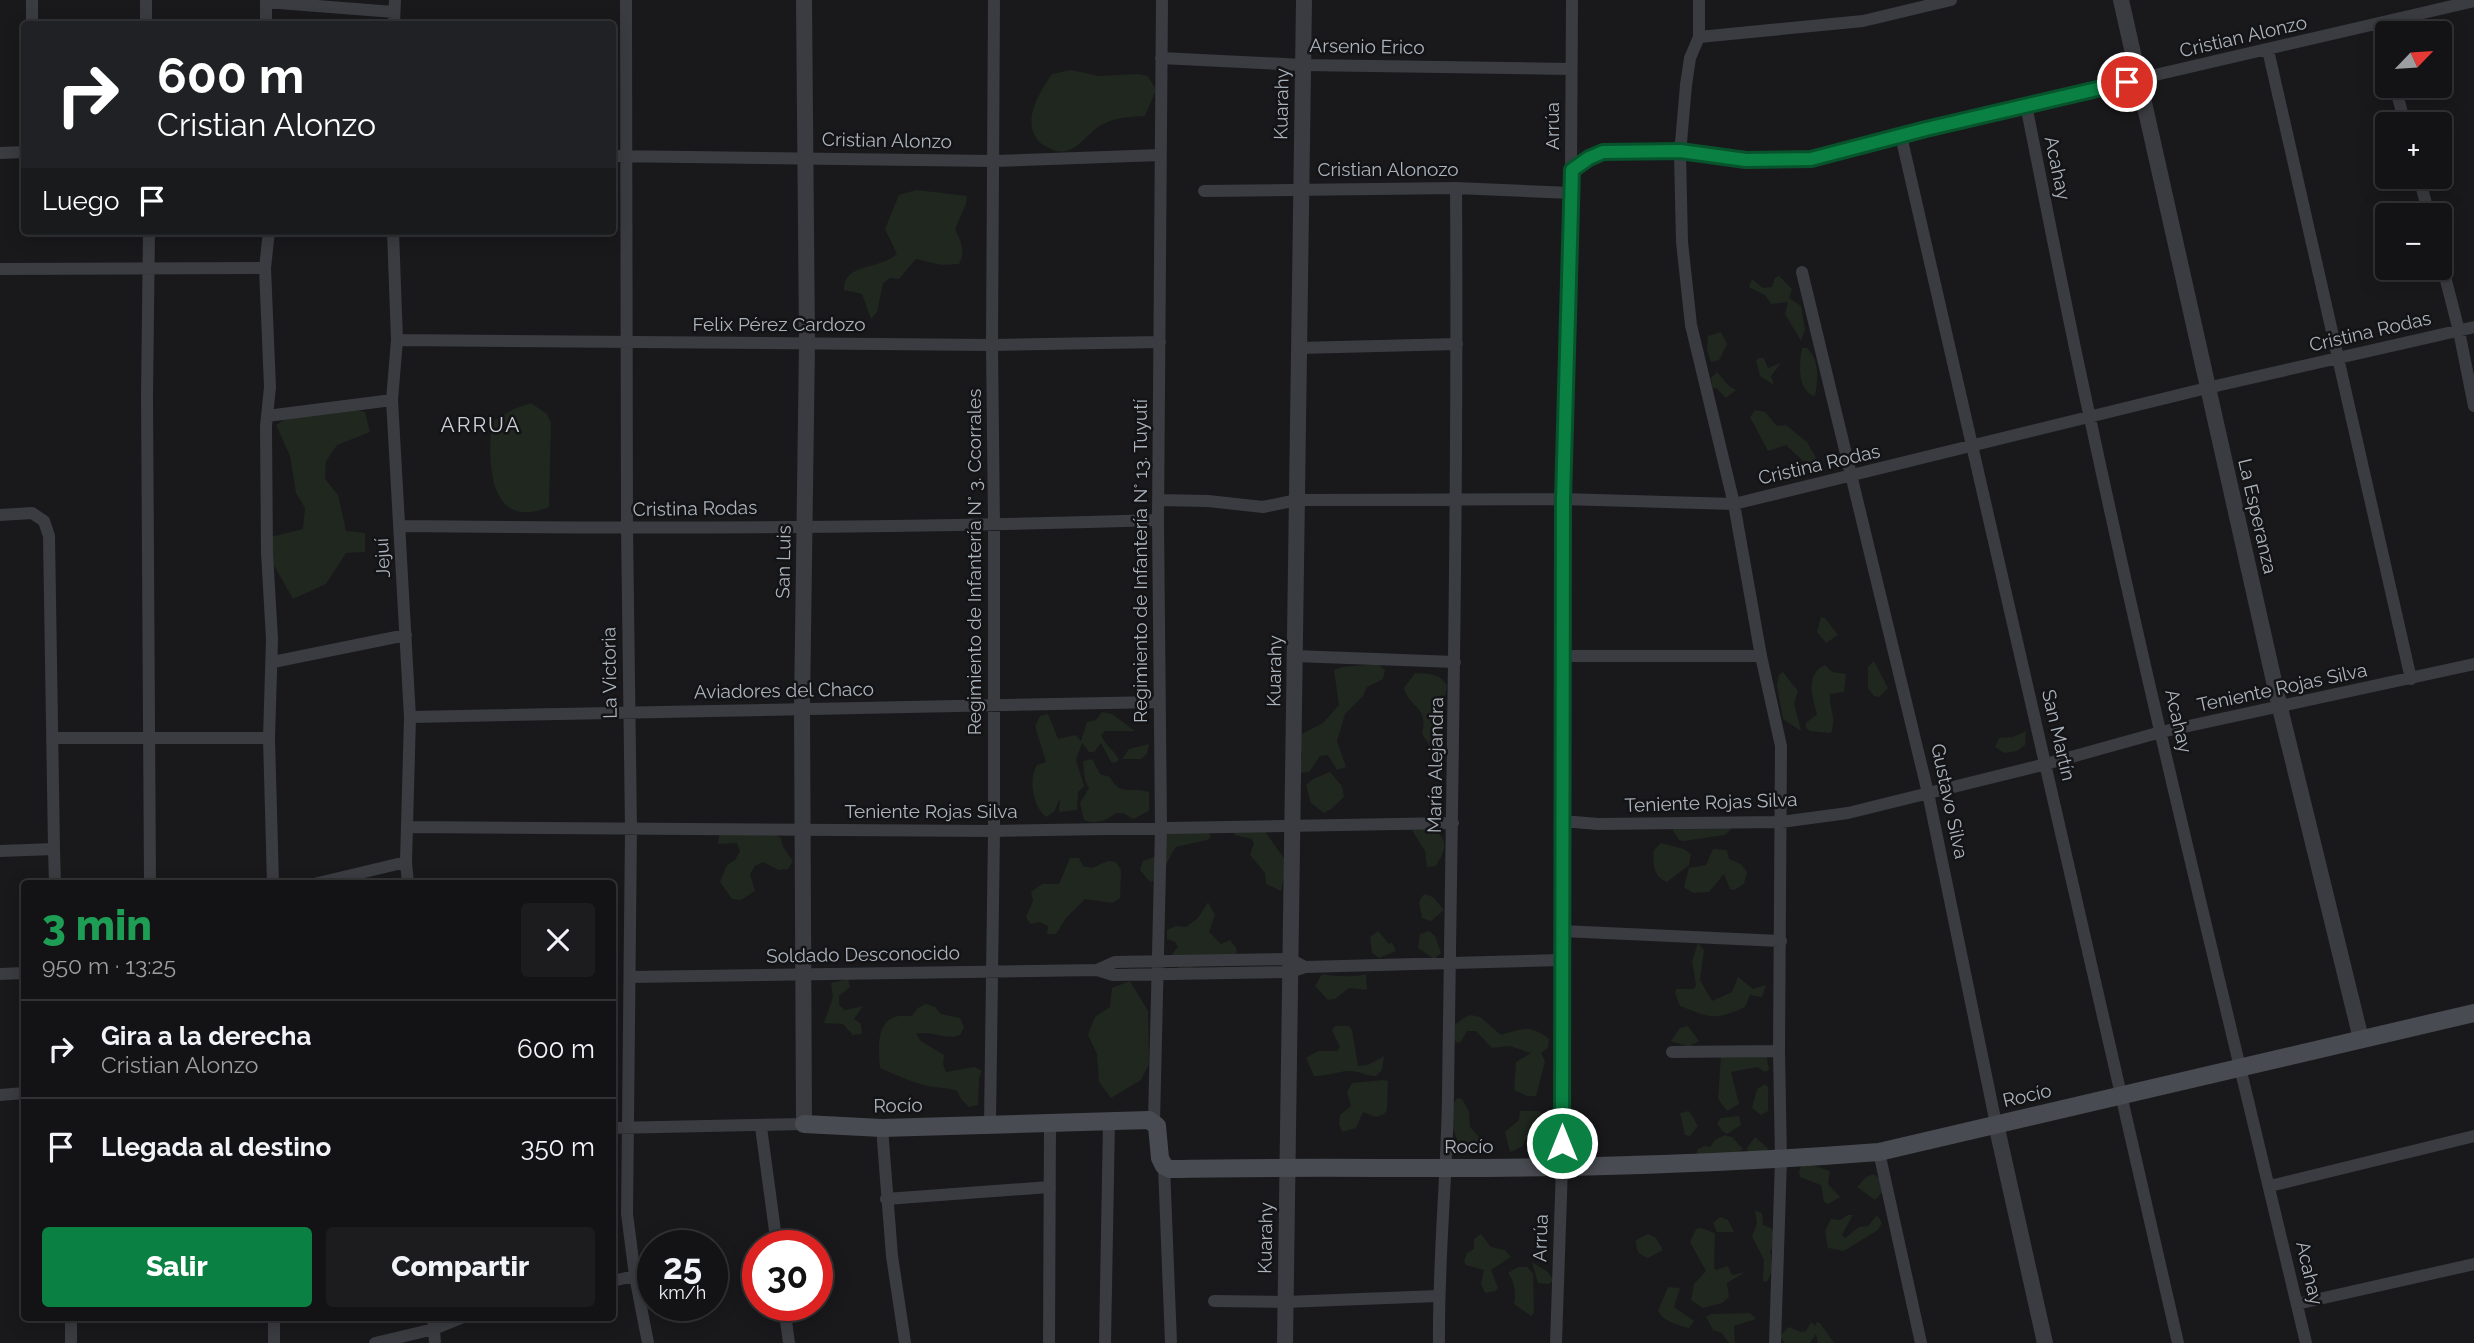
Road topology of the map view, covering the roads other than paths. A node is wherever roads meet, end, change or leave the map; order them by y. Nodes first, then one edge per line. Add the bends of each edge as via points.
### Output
1 (32, 0) edge
2 (146, 0) edge
3 (626, 0) edge
4 (804, 0) edge
5 (994, 0) edge
6 (1162, 0) edge
7 (1304, 0) edge
8 (1572, 0) edge
9 (1699, 0) edge
10 (1951, 0) edge
11 (2121, 0) edge
12 (266, 1) edge
13 (2474, 1) edge
14 (394, 12) edge
15 (32, 21) edge
16 (146, 21) edge
17 (266, 21) edge
18 (2388, 21) edge
19 (2375, 24) edge
20 (1699, 37) junction
21 (2268, 50) junction
22 (1161, 58) junction
23 (1303, 65) junction
24 (1571, 69) junction
25 (2138, 80) junction
26 (2026, 105) junction
27 (1902, 136) junction
28 (1680, 151) junction
29 (21, 152) edge
30 (0, 153) edge
31 (1160, 155) junction
32 (619, 156) edge
33 (804, 157) junction
34 (994, 161) junction
35 (1572, 170) junction
36 (1300, 188) junction
37 (1456, 188) junction
38 (1204, 191) dead end
39 (1571, 193) junction
40 (149, 235) edge
41 (269, 235) edge
42 (393, 235) edge
43 (148, 268) junction
44 (265, 268) junction
45 (0, 269) edge
46 (1801, 272) dead end
47 (2446, 280) edge
48 (2474, 327) edge
49 (2459, 331) junction
50 (397, 340) junction
51 (628, 342) junction
52 (1160, 342) junction
53 (807, 343) junction
54 (1457, 344) junction
55 (992, 345) junction
56 (1298, 348) junction
57 (2337, 358) junction
58 (2207, 388) junction
59 (392, 400) junction
60 (2474, 406) edge
61 (267, 416) junction
62 (2090, 418) junction
63 (1973, 446) junction
64 (1850, 476) junction
65 (1457, 499) junction
66 (1563, 499) junction
67 (1158, 500) junction
68 (1297, 500) junction
69 (1734, 504) junction
70 (0, 515) edge
71 (1158, 520) junction
72 (994, 525) junction
73 (400, 526) junction
74 (804, 526) junction
75 (627, 528) junction
76 (406, 635) junction
77 (1295, 656) junction
78 (1563, 656) junction
79 (1761, 656) junction
80 (273, 662) junction
81 (1455, 662) junction
82 (2474, 664) edge
83 (2411, 679) junction
84 (1159, 702) junction
85 (994, 707) junction
86 (2280, 708) junction
87 (802, 709) junction
88 (629, 711) junction
89 (410, 717) junction
90 (2161, 732) junction
91 (54, 738) junction
92 (149, 738) junction
93 (268, 738) junction
94 (2046, 764) junction
95 (1928, 793) junction
96 (1562, 821) junction
97 (1782, 822) junction
98 (1453, 823) junction
99 (1293, 826) junction
100 (408, 827) junction
101 (1161, 828) junction
102 (631, 829) junction
103 (803, 831) junction
104 (994, 831) junction
105 (54, 849) junction
106 (0, 851) edge
107 (406, 862) junction
108 (55, 880) edge
109 (150, 880) edge
110 (273, 880) edge
111 (331, 880) edge
112 (408, 880) edge
113 (1562, 931) junction
114 (1781, 940) junction
115 (1562, 960) junction
116 (1158, 961) junction
117 (1450, 964) junction
118 (1295, 966) junction
119 (1097, 970) junction
120 (992, 972) junction
121 (21, 973) edge
122 (0, 974) edge
123 (805, 974) junction
124 (630, 976) junction
125 (1158, 976) junction
126 (2474, 1013) edge
127 (2361, 1039) junction
128 (1779, 1051) junction
129 (1672, 1052) dead end
130 (2238, 1067) junction
131 (21, 1093) edge
132 (0, 1095) edge
133 (2120, 1095) junction
134 (1109, 1121) junction
135 (1050, 1122) junction
136 (1154, 1122) junction
137 (990, 1123) junction
138 (1996, 1124) junction
139 (804, 1125) junction
140 (761, 1127) junction
141 (616, 1128) edge
142 (629, 1128) junction
143 (882, 1128) junction
144 (2474, 1136) edge
145 (1879, 1152) junction
146 (1781, 1160) junction
147 (1164, 1166) junction
148 (1287, 1166) junction
149 (1562, 1167) junction
150 (1447, 1168) junction
151 (2270, 1186) junction
152 (1050, 1187) junction
153 (886, 1199) junction
154 (775, 1230) edge
155 (2474, 1264) edge
156 (635, 1276) junction
157 (616, 1280) edge
158 (1438, 1296) junction
159 (1214, 1301) dead end
160 (1285, 1302) junction
161 (2297, 1304) junction
162 (71, 1321) edge
163 (274, 1321) edge
164 (786, 1321) edge
165 (433, 1323) edge
166 (71, 1343) edge
167 (274, 1343) edge
168 (375, 1343) edge
169 (435, 1343) edge
170 (648, 1343) edge
171 (789, 1343) edge
172 (905, 1343) edge
173 (1049, 1343) edge
174 (1105, 1343) edge
175 (1171, 1343) edge
176 (1285, 1343) edge
177 (1439, 1343) edge
178 (1556, 1343) edge
179 (1775, 1343) edge
180 (1921, 1343) edge
181 (2045, 1343) edge
182 (2178, 1343) edge
183 (2306, 1343) edge

1 - 15 street
2 - 16 street
3 - 32 street, La Victoria
4 - 33 street, San Luis
5 - 34 street, Regimiento de Infantería N° 3. Ccorrales
6 - 22 street, Regimiento de Infantería N° 13. Tuyutí
7 - 23 street, Kuarahy
8 - 24 street, Arrúa
9 - 20 street
10 - 20 street via 1863,21
11 - 25 street, La Esperanza
12 - 14 street
12 - 17 street
13 - 18 street, Cristian Alonzo
19 - 21 street, Cristian Alonzo
20 - 28 street via 1690,58
21 - 25 street, Cristian Alonzo
21 - 57 street
22 - 23 street, Arsenio Erico
22 - 31 street, Regimiento de Infantería N° 13. Tuyutí
23 - 24 street, Arsenio Erico
23 - 36 street, Kuarahy
24 - 35 street, Arrúa
25 - 26 street, Cristian Alonzo
25 - 58 street, La Esperanza
26 - 27 street, Cristian Alonzo
26 - 62 street, Acahay
27 - 28 street, Cristian Alonzo via 1811,159 1746,160
27 - 63 street, San Martín
28 - 35 street, Cristian Alonzo via 1603,152
28 - 69 street via 1682,242 1691,326
29 - 30 street
31 - 34 street, Cristian Alonzo
31 - 52 street, Regimiento de Infantería N° 13. Tuyutí
32 - 33 street, Cristian Alonzo
32 - 51 street, La Victoria
33 - 34 street, Cristian Alonzo
33 - 53 street, San Luis
34 - 55 street, Regimiento de Infantería N° 3. Ccorrales
35 - 39 street, Arrúa
36 - 37 street, Cristian Alonozo
36 - 38 street, Cristian Alonozo
36 - 56 street, Kuarahy
37 - 39 street, Cristian Alonozo
37 - 54 street, María Alejandra
39 - 66 street, Arrúa
40 - 43 street
41 - 44 street
42 - 50 street, Jejuí
43 - 44 street
43 - 45 street
43 - 92 street
44 - 61 street
46 - 64 street, Gustavo Silva
47 - 49 street
48 - 49 street, Cristina Rodas
49 - 57 street, Cristina Rodas
49 - 60 street
50 - 51 street, Felix Pérez Cardozo
50 - 59 street, Jejuí
51 - 53 street, Felix Pérez Cardozo
51 - 75 street, La Victoria
52 - 55 street, Felix Pérez Cardozo
52 - 67 street, Regimiento de Infantería N° 13. Tuyutí
53 - 55 street, Felix Pérez Cardozo
53 - 74 street, San Luis
54 - 56 street
54 - 65 street, María Alejandra
55 - 72 street, Regimiento de Infantería N° 3. Ccorrales
56 - 68 street, Kuarahy
57 - 58 street, Cristina Rodas
57 - 83 street
58 - 62 street, Cristina Rodas
58 - 86 street, La Esperanza
59 - 61 street
59 - 73 street, Jejuí
61 - 80 street
62 - 63 street, Cristina Rodas
62 - 90 street, Acahay
63 - 64 street, Cristina Rodas
63 - 94 street, San Martín
64 - 69 street, Cristina Rodas
64 - 95 street, Gustavo Silva
65 - 66 street, Cristina Rodas
65 - 68 street, Cristina Rodas
65 - 81 street, María Alejandra
66 - 69 street, Cristina Rodas
66 - 78 street, Arrúa
67 - 68 street, Cristina Rodas via 1263,507
67 - 71 street, Regimiento de Infantería N° 13. Tuyutí
68 - 77 street, Kuarahy
69 - 79 street
70 - 91 street via 32,513 44,521 50,536
71 - 72 street, Cristina Rodas
71 - 84 street, Regimiento de Infantería N° 13. Tuyutí
72 - 74 street, Cristina Rodas
72 - 85 street, Regimiento de Infantería N° 3. Ccorrales
73 - 75 street, Cristina Rodas
73 - 76 street, Jejuí
74 - 75 street, Cristina Rodas
74 - 87 street, San Luis
75 - 88 street, La Victoria
76 - 80 street
76 - 89 street, Jejuí
77 - 81 street
77 - 99 street, Kuarahy
78 - 79 street
78 - 96 street, Arrúa
79 - 97 street via 1781,746
80 - 93 street
81 - 98 street, María Alejandra
82 - 83 street, Teniente Rojas Silva
83 - 86 street, Teniente Rojas Silva
84 - 85 street, Aviadores del Chaco
84 - 101 street, Regimiento de Infantería N° 13. Tuyutí
85 - 87 street, Aviadores del Chaco
85 - 104 street, Regimiento de Infantería N° 3. Ccorrales
86 - 90 street, Teniente Rojas Silva
86 - 127 street, La Esperanza
87 - 88 street, Aviadores del Chaco
87 - 103 street, San Luis
88 - 89 street, Aviadores del Chaco
88 - 102 street, La Victoria
89 - 100 street, Jejuí
90 - 94 street, Teniente Rojas Silva
90 - 130 street, Acahay
91 - 92 street
91 - 105 street
92 - 93 street
92 - 109 street
93 - 110 street
94 - 95 street, Teniente Rojas Silva
94 - 133 street, San Martín
95 - 97 street, Teniente Rojas Silva via 1848,813
95 - 138 street, Gustavo Silva
96 - 97 street, Teniente Rojas Silva
96 - 113 street, Arrúa
97 - 114 street
98 - 99 street, Teniente Rojas Silva
98 - 117 street, María Alejandra
99 - 101 street, Teniente Rojas Silva
99 - 118 street, Kuarahy
100 - 102 street, Teniente Rojas Silva
100 - 107 street, Jejuí
101 - 104 street, Teniente Rojas Silva
101 - 116 street, Regimiento de Infantería N° 13. Tuyutí
102 - 103 street, Teniente Rojas Silva
102 - 124 street, La Victoria
103 - 104 street, Teniente Rojas Silva
103 - 123 street, San Luis
104 - 120 street, Regimiento de Infantería N° 3. Ccorrales
105 - 106 street
105 - 108 street
107 - 111 street
107 - 112 street, Jejuí
113 - 114 street
113 - 115 street, Arrúa
114 - 128 street
115 - 117 street, Soldado Desconocido
115 - 149 street, Arrúa
116 - 118 street, Soldado Desconocido
116 - 119 street, Soldado Desconocido via 1115,962
116 - 125 street, Regimiento de Infantería N° 13. Tuyutí
117 - 118 street, Soldado Desconocido
117 - 150 street, María Alejandra
118 - 125 street, Soldado Desconocido
118 - 148 street, Kuarahy
119 - 120 street, Soldado Desconocido
119 - 125 street, Soldado Desconocido
120 - 123 street, Soldado Desconocido
120 - 137 street, Regimiento de Infantería N° 3. Ccorrales
121 - 122 street
123 - 124 street, Soldado Desconocido
123 - 139 street, San Luis
124 - 142 street, La Victoria
125 - 136 street, Regimiento de Infantería N° 13. Tuyutí
126 - 127 main road, Rocío
127 - 130 main road, Rocío
128 - 129 street
128 - 146 street
130 - 133 main road, Rocío
130 - 151 street, Acahay
131 - 132 street
133 - 138 main road, Rocío
133 - 182 street, San Martín
134 - 135 main road, Rocío
134 - 136 main road, Rocío
134 - 174 street
135 - 137 main road, Rocío
135 - 152 street
136 - 147 main road
137 - 143 main road, Rocío
138 - 145 main road, Rocío
138 - 181 street, Gustavo Silva
139 - 140 street, Rocío
139 - 143 main road, Rocío
140 - 142 street, Rocío
140 - 154 street
141 - 142 street, Rocío
142 - 156 street, La Victoria via 627,1214
143 - 153 street
144 - 151 street
145 - 146 main road, Rocío
145 - 180 street
146 - 149 main road, Rocío
146 - 179 street
147 - 148 main road, Rocío
147 - 175 street
148 - 150 main road, Rocío
148 - 160 street, Kuarahy
149 - 150 main road, Rocío
149 - 178 street, Arrúa
150 - 158 street, María Alejandra
151 - 161 street, Acahay
152 - 153 street
152 - 173 street
153 - 172 street
155 - 161 street
156 - 157 street
156 - 170 street, La Victoria
158 - 160 street
158 - 177 street, María Alejandra
159 - 160 street
160 - 176 street, Kuarahy
161 - 183 street, Acahay
162 - 166 street
163 - 167 street
164 - 171 street
165 - 168 street
165 - 169 street

